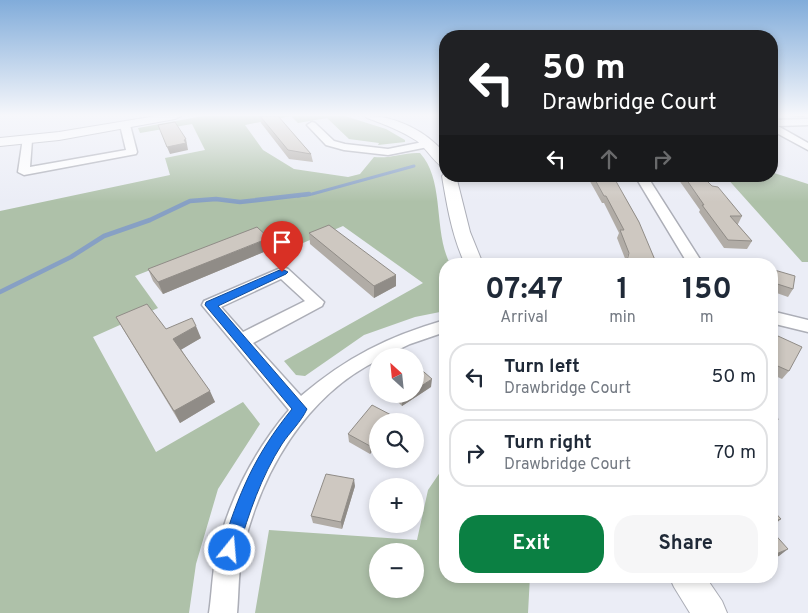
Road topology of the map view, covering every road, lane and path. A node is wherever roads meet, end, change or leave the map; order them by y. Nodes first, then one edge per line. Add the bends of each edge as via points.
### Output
1 (428, 144) edge
2 (27, 145) edge
3 (130, 145) edge
4 (337, 145) edge
5 (425, 145) edge
6 (439, 157) edge
7 (450, 182) edge
8 (646, 182) edge
9 (470, 258) edge
10 (692, 258) edge
11 (778, 319) edge
12 (808, 326) edge
13 (439, 328) edge
14 (241, 341) junction
15 (300, 409) junction
16 (690, 583) edge
17 (224, 613) edge
18 (710, 613) edge

1 - 6 street
2 - 3 street via 24,172 132,152
4 - 5 street via 388,152
7 - 9 street
8 - 10 street
11 - 12 street
13 - 15 street via 398,341 360,360 331,380
14 - 14 street via 210,305 282,272 316,302
14 - 15 street
15 - 17 street via 258,470 242,508 230,550
16 - 18 street

